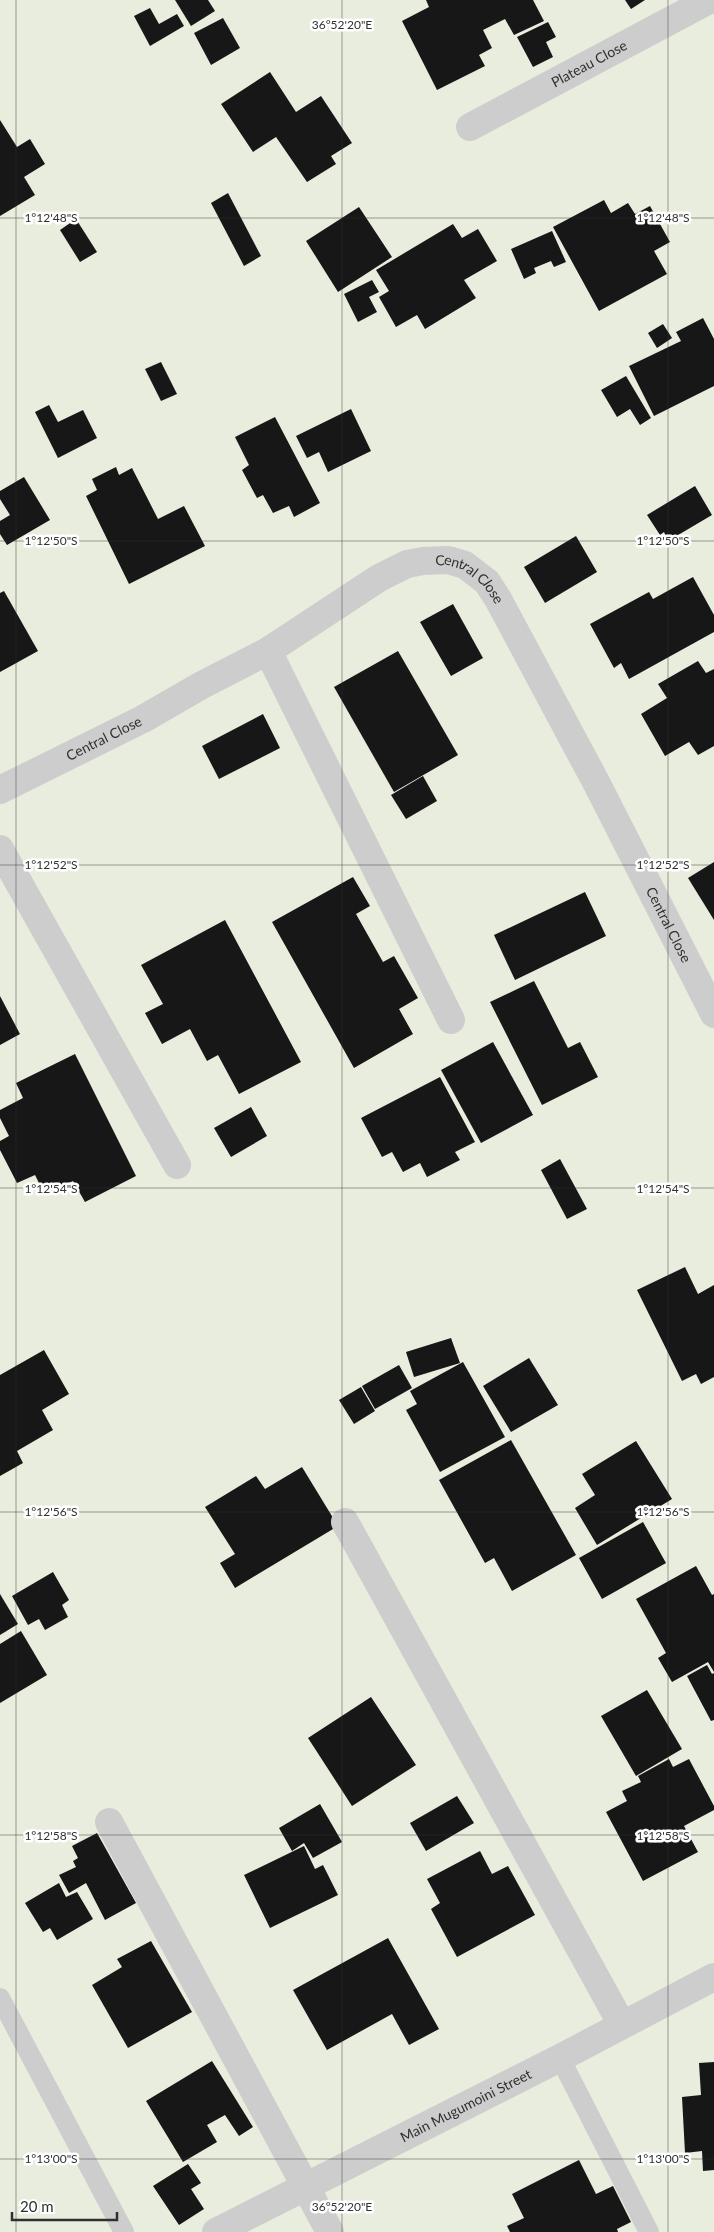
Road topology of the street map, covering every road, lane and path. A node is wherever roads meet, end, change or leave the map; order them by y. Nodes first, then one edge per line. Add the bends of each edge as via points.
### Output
1 (709, 0) edge
2 (470, 126) dead end
3 (268, 651) junction
4 (0, 790) edge
5 (0, 849) edge
6 (714, 1014) edge
7 (451, 1020) dead end
8 (177, 1165) dead end
9 (345, 1522) dead end
10 (109, 1822) dead end
11 (714, 1978) edge
12 (0, 1998) edge
13 (622, 2025) junction
14 (560, 2058) junction
15 (307, 2186) junction
16 (124, 2232) edge
17 (216, 2232) edge
18 (330, 2232) edge
19 (650, 2232) edge

1 - 2 street, Plateau Close
3 - 4 street, Central Close via 143,719
3 - 6 street, Central Close via 379,578 407,564 448,560 479,574 498,599 593,775
3 - 7 street
5 - 8 street
9 - 13 street
10 - 15 street
11 - 13 street, Main Mugumoini Street
12 - 16 lane
13 - 14 street, Main Mugumoini Street
14 - 15 street, Main Mugumoini Street
14 - 19 lane
15 - 17 street, Main Mugumoini Street
15 - 18 street

